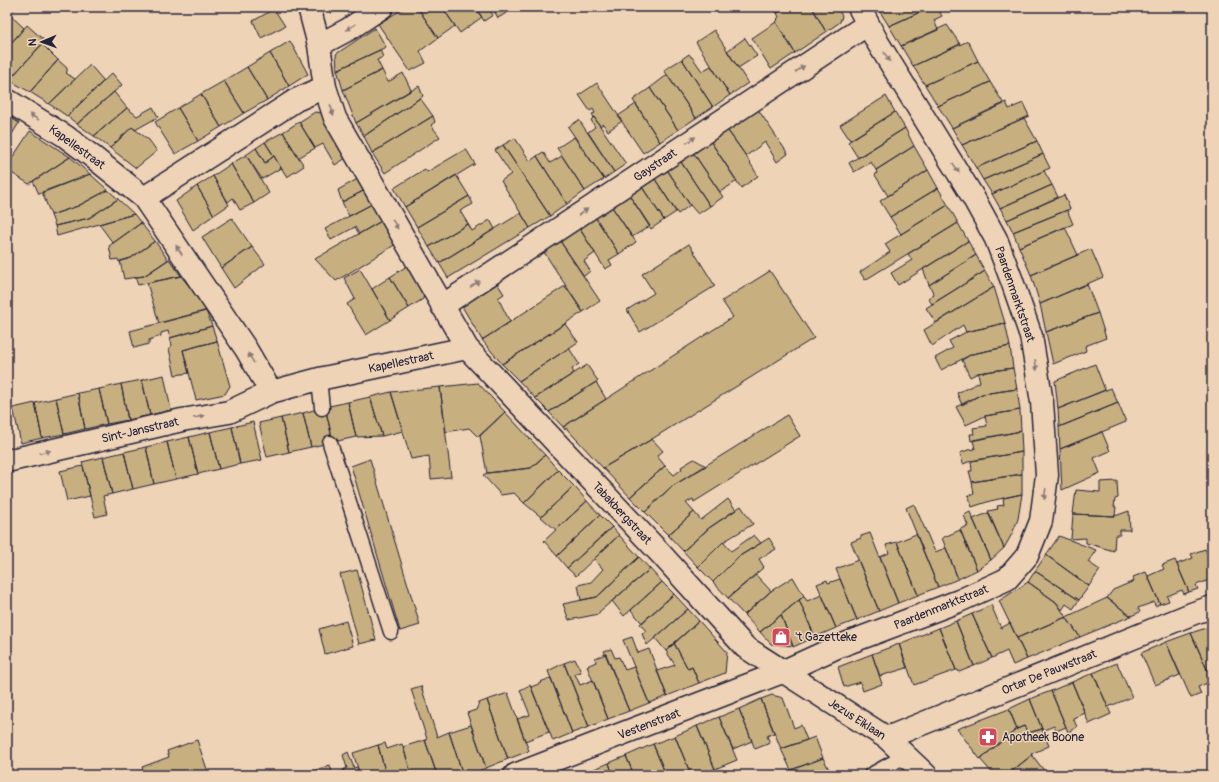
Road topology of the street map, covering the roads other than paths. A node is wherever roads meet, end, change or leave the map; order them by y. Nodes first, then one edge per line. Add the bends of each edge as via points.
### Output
1 (309, 7) edge
2 (382, 7) edge
3 (863, 15) edge
4 (319, 45) junction
5 (325, 87) junction
6 (7, 100) edge
7 (144, 198) junction
8 (442, 306) junction
9 (467, 348) junction
10 (319, 379) junction
11 (271, 392) junction
12 (322, 408) dead end
13 (330, 443) dead end
14 (7, 461) edge
15 (1212, 607) edge
16 (392, 632) dead end
17 (782, 672) junction
18 (887, 738) junction
19 (905, 756) junction
20 (515, 775) edge
21 (871, 775) edge
22 (926, 775) edge

1 - 4 street
2 -> 4 street
8 -> 3 street, Gaystraat
3 -> 17 street, Paardenmarktstraat via 974,197 996,238 1031,336 1042,402 1047,476 1041,521 1027,556 1007,579 959,601 837,647
4 - 5 street
5 - 7 street via 296,100
5 -> 8 street via 335,118
7 -> 6 street, Kapellestraat via 65,136
11 -> 7 street, Kapellestraat via 246,349
8 - 9 street
9 - 10 street, Kapellestraat
9 - 17 street, Tabakbergstraat via 746,647
10 - 11 street, Kapellestraat
10 - 12 lane
14 -> 11 street, Sint-Jansstraat via 182,420 229,412
13 - 16 lane
15 - 18 street, Ortar De Pauwstraat
17 - 18 street, Jezus Eiklaan
17 - 20 street, Vestenstraat
18 - 19 street, Jezus Eiklaan
19 - 21 lane
19 - 22 street, Jezus Eiklaan

